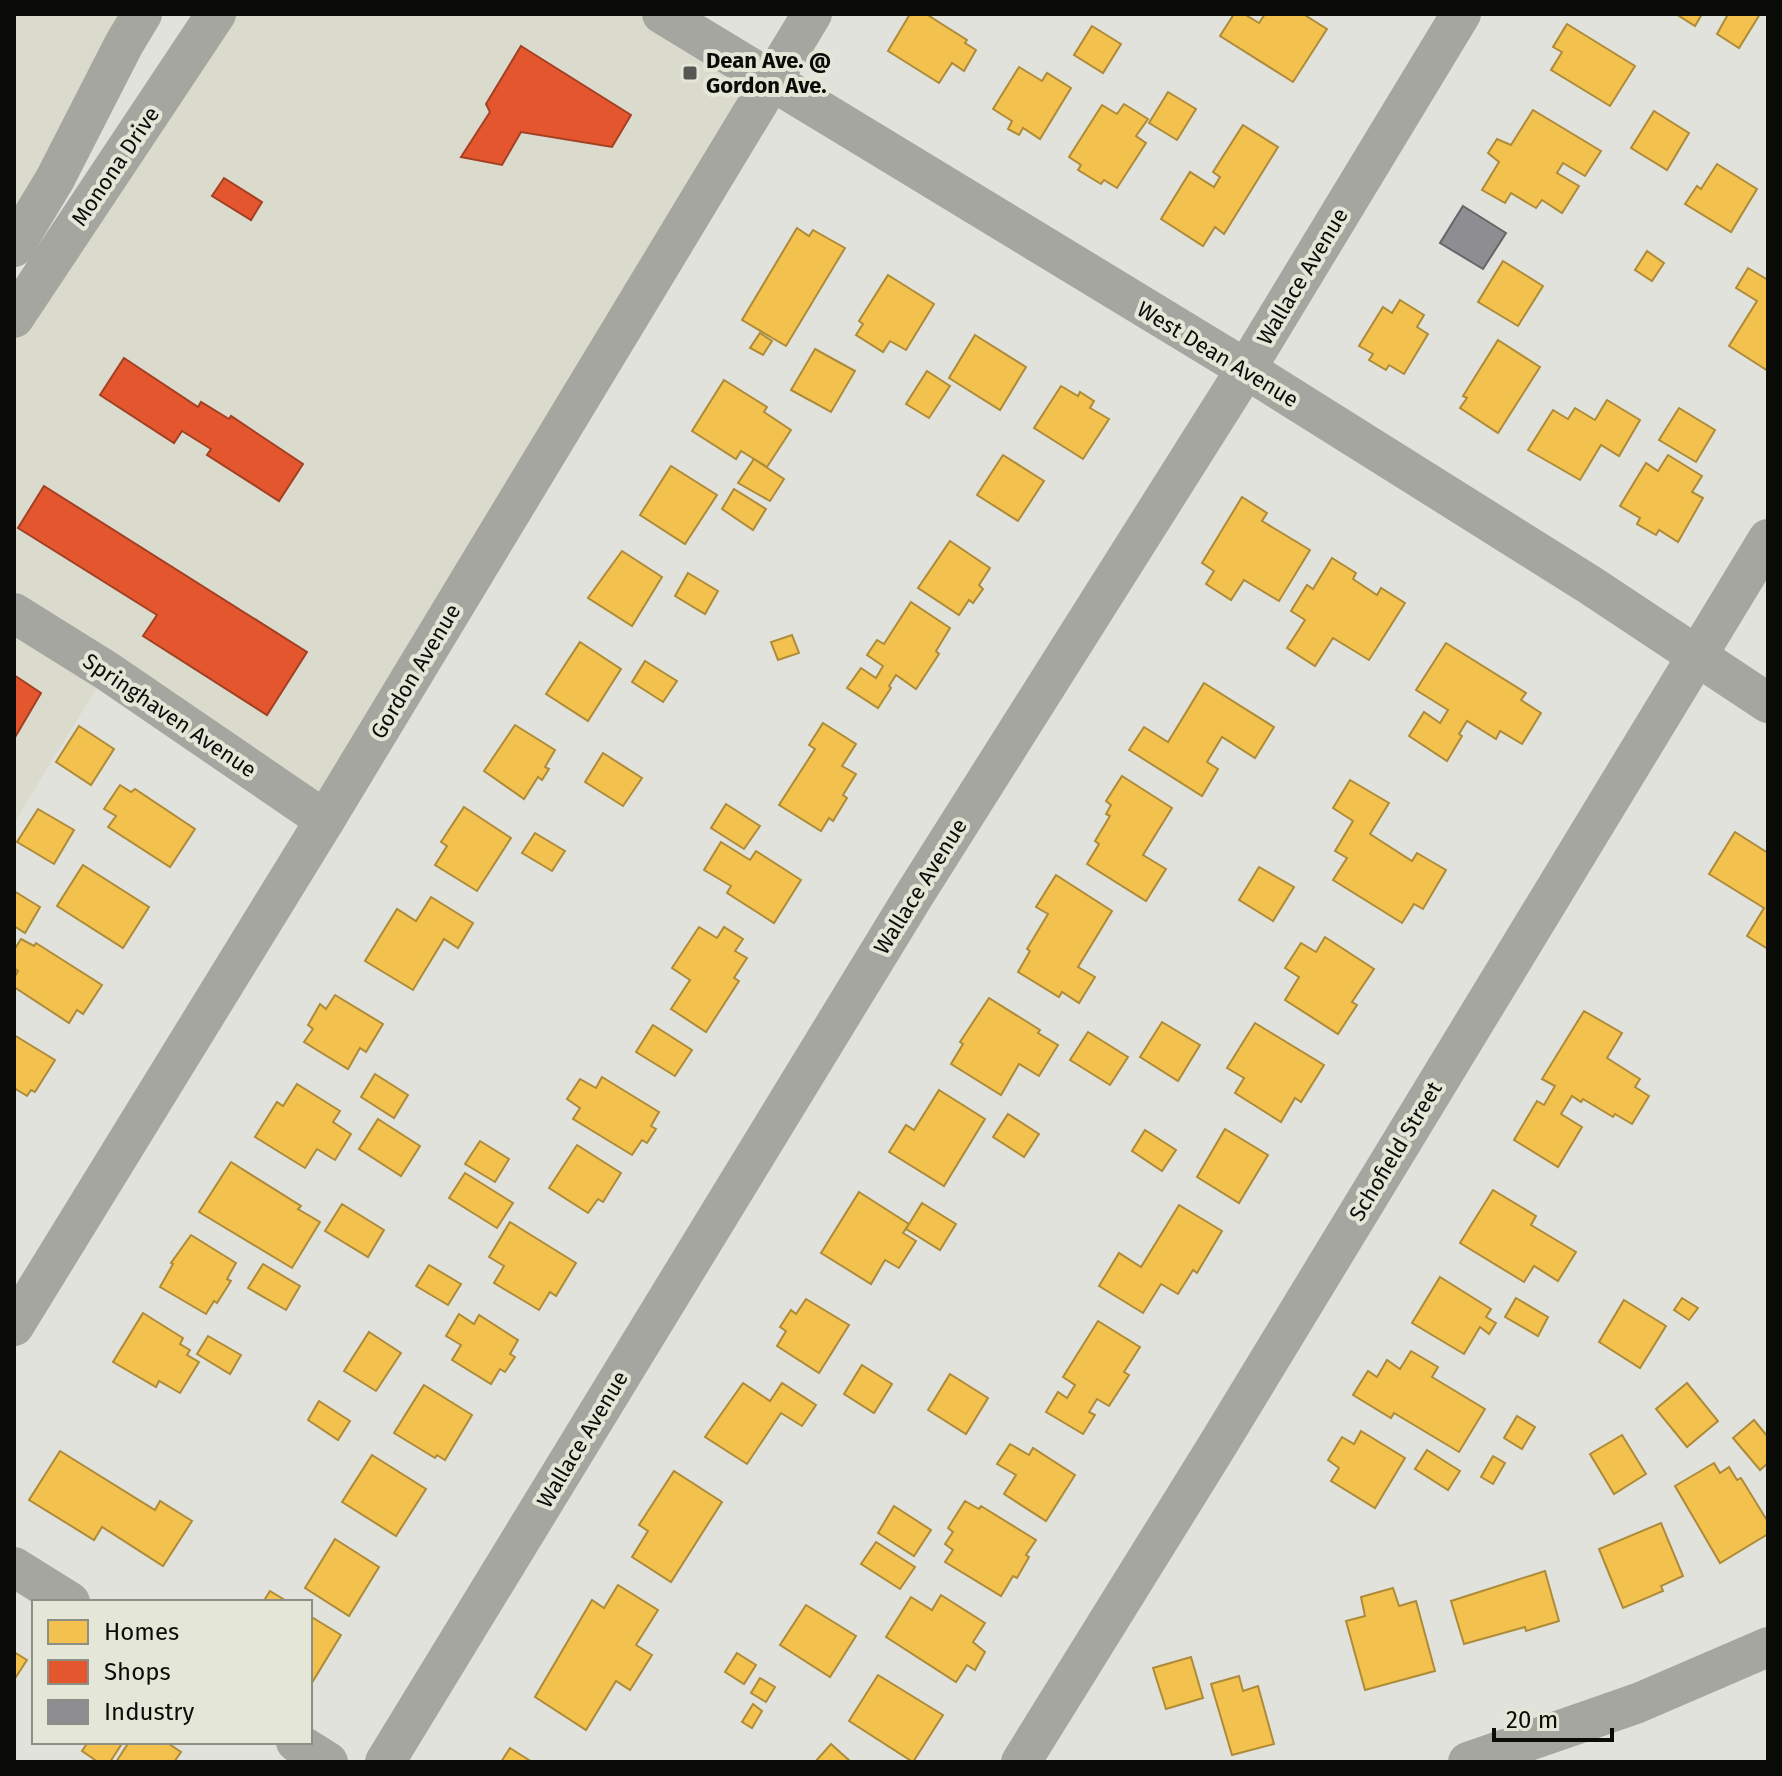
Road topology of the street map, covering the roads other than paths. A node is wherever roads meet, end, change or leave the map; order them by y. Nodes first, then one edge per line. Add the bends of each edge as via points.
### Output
1 (142, 14) edge
2 (216, 14) edge
3 (662, 14) edge
4 (812, 14) edge
5 (1461, 14) edge
6 (770, 80) junction
7 (14, 247) edge
8 (14, 318) edge
9 (1246, 369) junction
10 (1768, 539) edge
11 (14, 613) edge
12 (1697, 656) junction
13 (1768, 703) edge
14 (325, 820) junction
15 (14, 1326) edge
16 (14, 1567) edge
17 (67, 1600) edge
18 (1768, 1647) edge
19 (299, 1744) edge
20 (328, 1762) edge
21 (385, 1762) edge
22 (1021, 1762) edge
23 (1468, 1762) edge

1 - 7 street, Monona Drive
2 - 8 street, Monona Drive
3 - 6 street, West Dean Avenue
4 - 6 street, Gordon Avenue
5 - 9 street, Wallace Avenue
6 - 9 street, West Dean Avenue
6 - 14 street, Gordon Avenue
9 - 12 street, West Dean Avenue
9 - 21 street, Wallace Avenue via 913,897
10 - 12 street, Schofield Street
11 - 14 street, Springhaven Avenue
12 - 13 street, West Dean Avenue
12 - 22 street, Schofield Street
14 - 15 street, Gordon Avenue
16 - 17 street
18 - 23 street via 1638,1703
19 - 20 street

